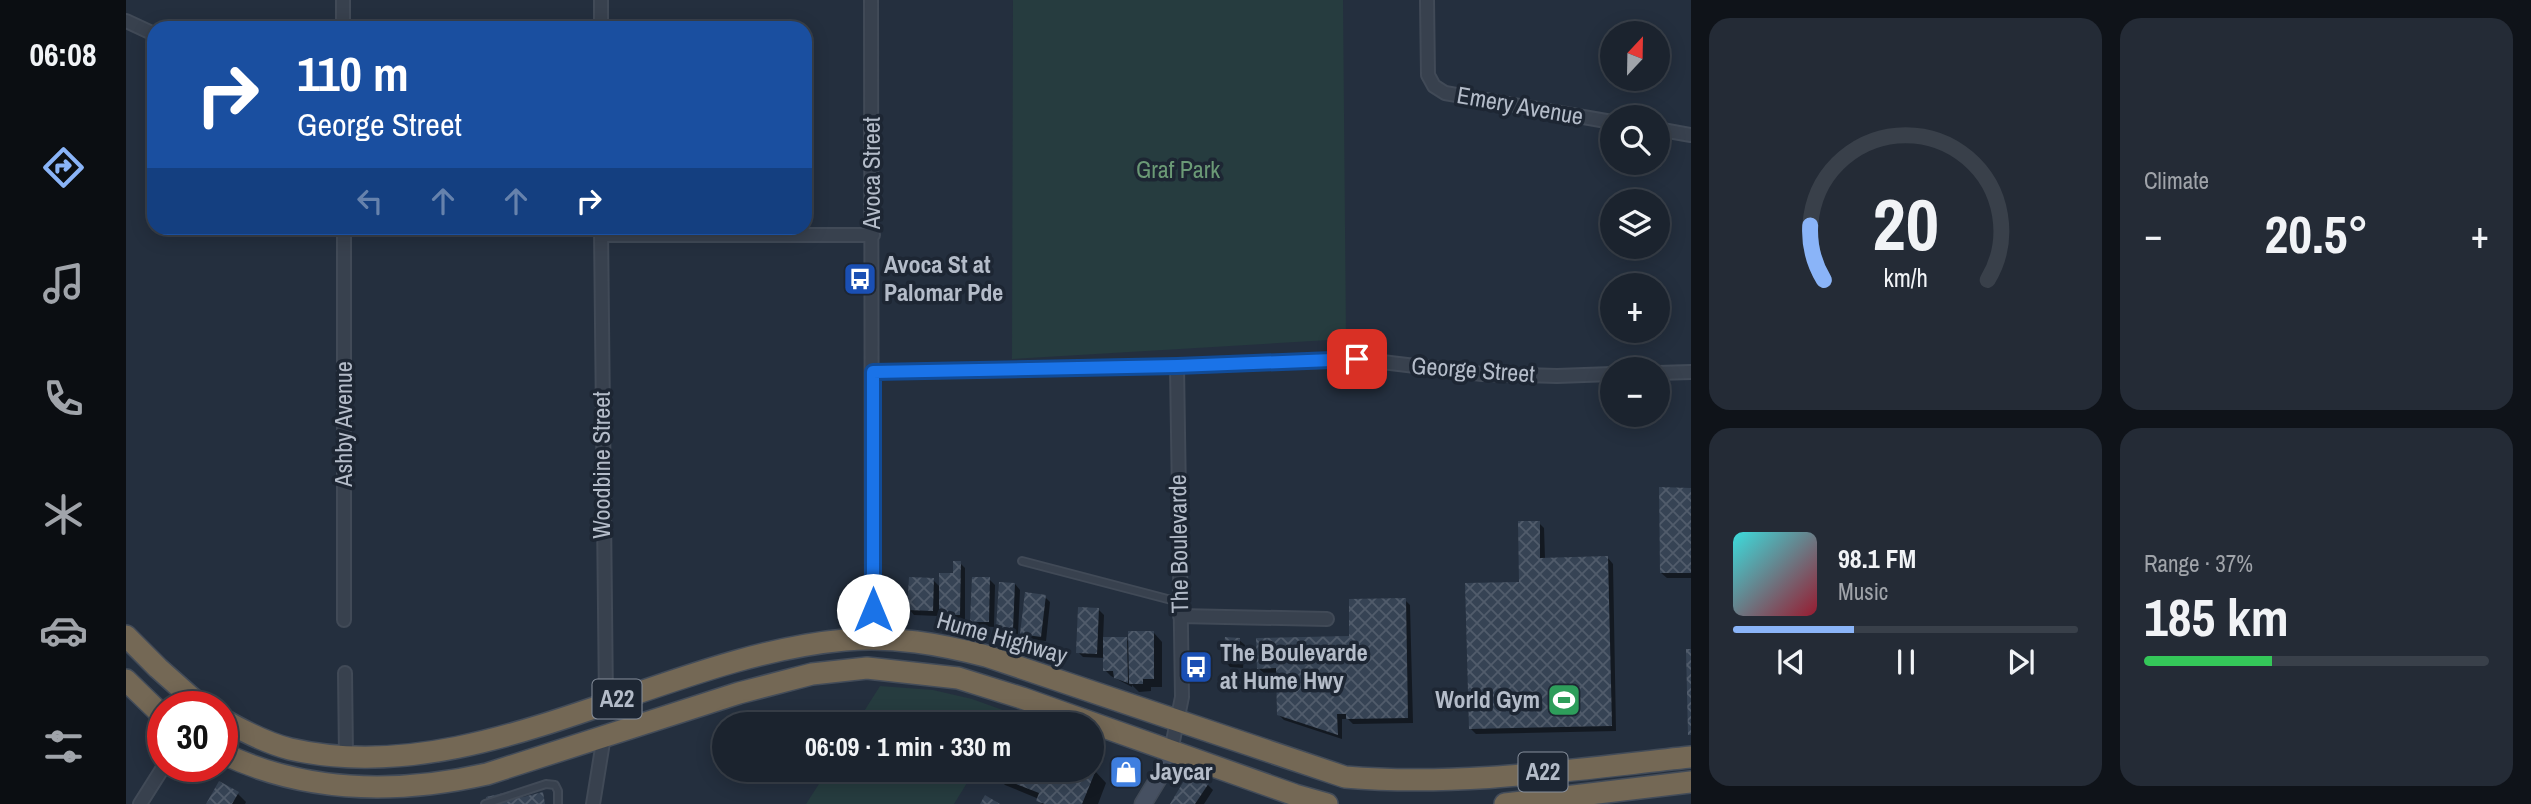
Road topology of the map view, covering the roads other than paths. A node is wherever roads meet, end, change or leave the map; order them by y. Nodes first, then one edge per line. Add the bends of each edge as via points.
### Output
1 (343, 0) edge
2 (601, 0) edge
3 (872, 0) edge
4 (1427, 0) edge
5 (343, 21) edge
6 (601, 21) edge
7 (126, 22) edge
8 (147, 31) edge
9 (1600, 120) edge
10 (1670, 131) edge
11 (1691, 135) edge
12 (812, 234) edge
13 (344, 235) edge
14 (601, 235) edge
15 (873, 235) junction
16 (1177, 366) junction
17 (873, 372) junction
18 (1691, 372) edge
19 (1670, 373) edge
20 (1600, 374) edge
21 (1021, 561) dead end
22 (1179, 602) junction
23 (1180, 616) junction
24 (1327, 618) dead end
25 (344, 620) dead end
26 (126, 636) edge
27 (872, 639) junction
28 (345, 673) dead end
29 (126, 680) edge
30 (184, 691) edge
31 (147, 700) edge
32 (606, 703) junction
33 (1178, 722) junction
34 (238, 728) edge
35 (604, 736) junction
36 (1171, 751) junction
37 (346, 757) junction
38 (1691, 757) edge
39 (238, 760) edge
40 (1340, 776) junction
41 (154, 782) edge
42 (1691, 782) edge
43 (141, 804) edge
44 (485, 804) edge
45 (558, 804) edge
46 (593, 804) edge
47 (1143, 804) edge
48 (1330, 804) edge
49 (1505, 804) edge

1 - 5 street
2 - 6 street
3 - 15 street, Avoca Street
4 - 9 street, Emery Avenue via 1428,75 1444,93
7 - 8 street
10 - 11 street
12 - 15 street
13 - 25 street, Ashby Avenue
14 - 32 street, Woodbine Street
15 - 17 street, Avoca Street
16 - 17 street, George Street
16 - 20 street, George Street via 1357,359 1482,374
16 - 22 street, The Boulevarde
17 - 27 street, Avoca Street
18 - 19 street
21 - 22 lane
22 - 23 street, The Boulevarde
23 - 24 street
23 - 33 street, The Boulevarde via 1182,697
26 - 30 highway
27 - 32 highway, Hume Highway / A22 via 758,656
27 - 33 highway, Hume Highway / A22 via 912,639 986,656
28 - 37 street
29 - 31 highway
32 - 37 highway, Hume Highway / A22 via 477,743 424,753
33 - 36 street, The Boulevarde
33 - 40 highway, Hume Highway / A22
34 - 37 highway, Hume Highway / A22 via 287,748
35 - 36 highway, Hume Highway / A22 via 812,674 867,667 958,678
35 - 39 highway, Hume Highway / A22 via 487,774 403,785 314,784
35 - 46 street
36 - 47 street
36 - 48 highway, Hume Highway / A22
38 - 40 highway, Hume Highway / A22 via 1463,778 1394,781
40 - 48 highway
41 - 43 street
42 - 49 highway, A22
44 - 45 lane via 546,784 555,785

